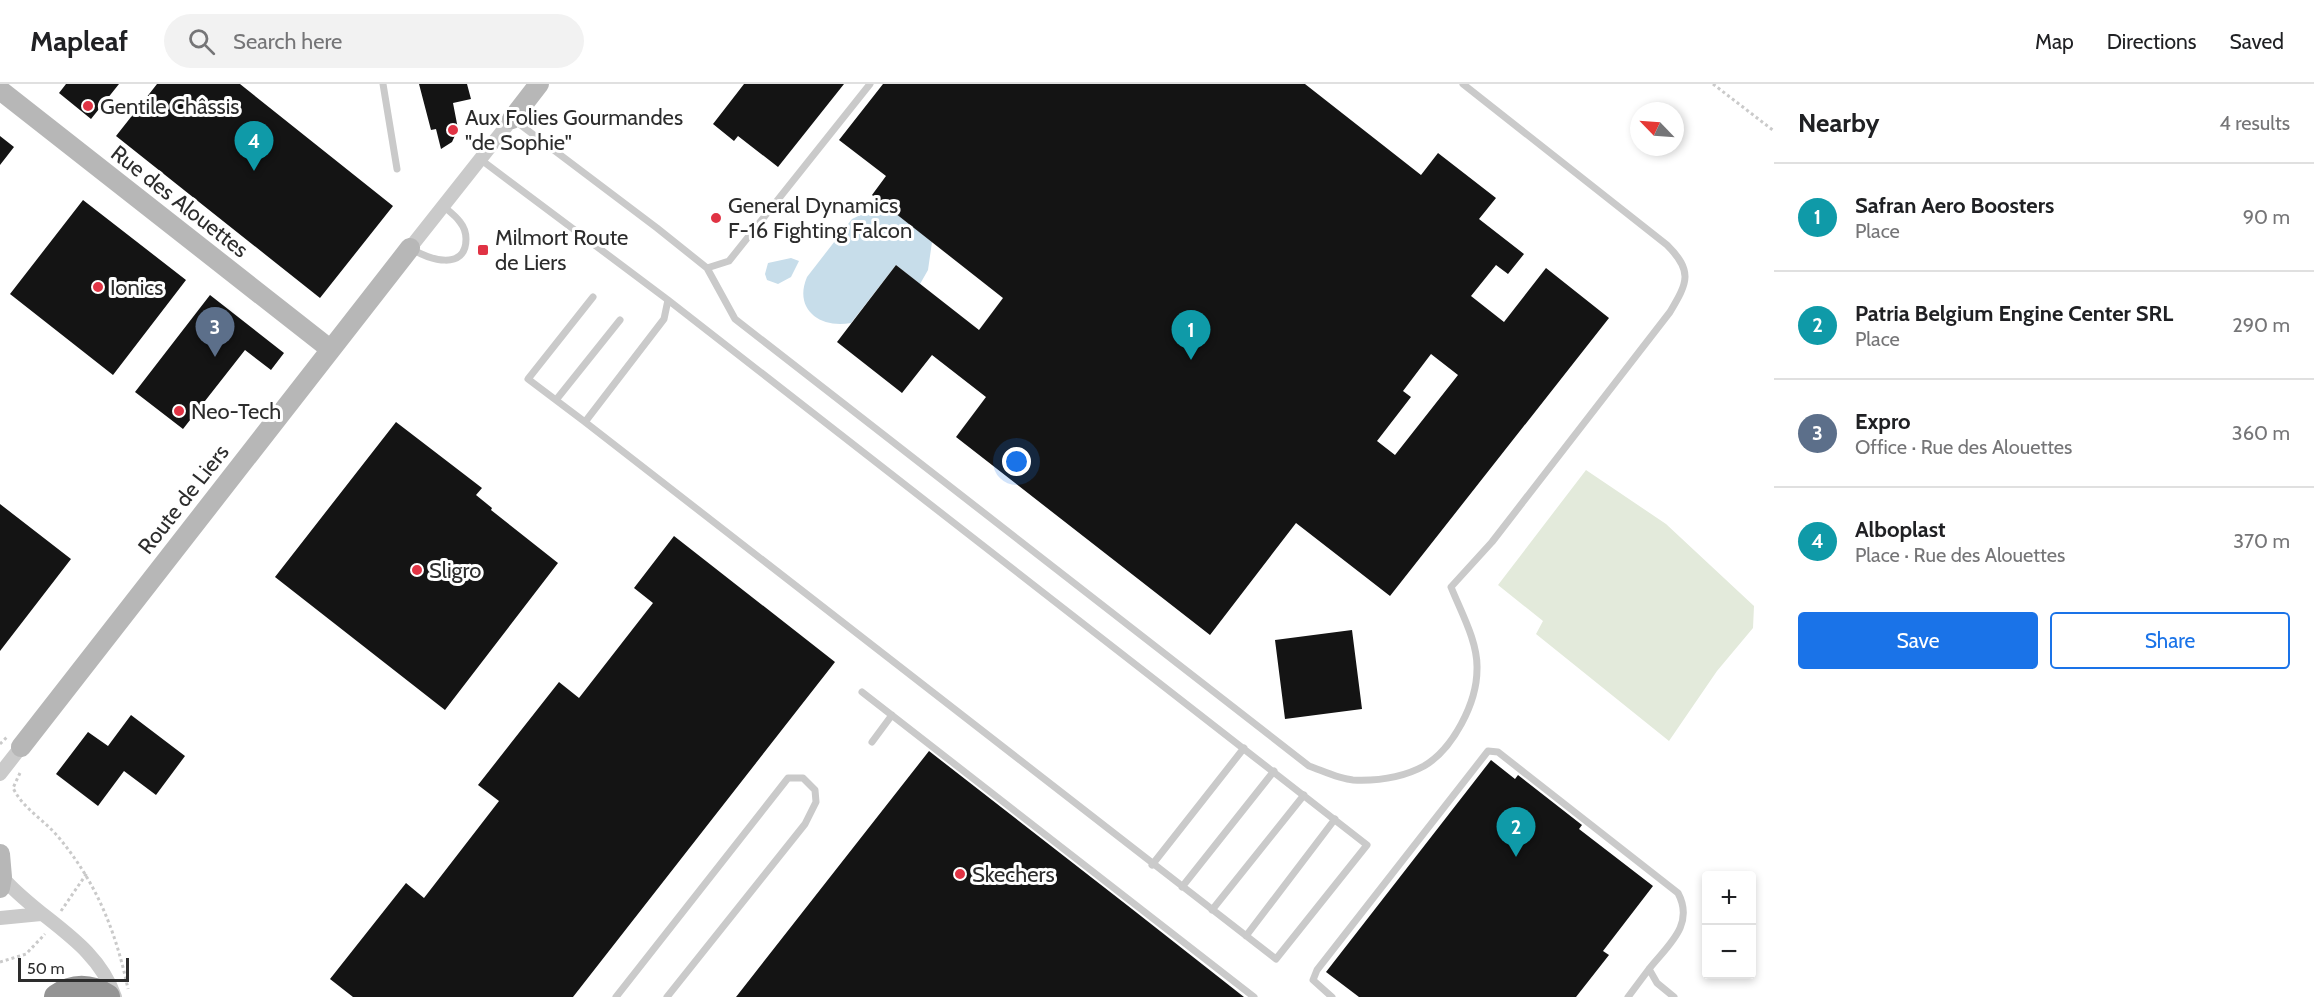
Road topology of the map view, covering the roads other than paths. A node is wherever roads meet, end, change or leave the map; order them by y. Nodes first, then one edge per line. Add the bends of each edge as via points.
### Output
1 (383, 84) edge
2 (539, 84) edge
3 (870, 84) edge
4 (1463, 84) edge
5 (0, 90) edge
6 (512, 119) junction
7 (480, 159) junction
8 (397, 169) dead end
9 (443, 206) junction
10 (410, 248) junction
11 (707, 268) junction
12 (593, 297) dead end
13 (668, 300) junction
14 (620, 320) dead end
15 (330, 349) junction
16 (556, 400) junction
17 (585, 422) junction
18 (862, 692) dead end
19 (892, 715) junction
20 (872, 742) dead end
21 (21, 747) joint
22 (1244, 748) junction
23 (1274, 771) junction
24 (0, 774) edge
25 (1304, 795) junction
26 (1335, 819) junction
27 (0, 854) edge
28 (1152, 864) junction
29 (1, 883) edge
30 (1182, 887) junction
31 (1212, 910) junction
32 (41, 914) junction
33 (0, 918) edge
34 (1246, 936) junction
35 (1649, 969) junction
36 (57, 997) edge
37 (107, 997) edge
38 (116, 997) edge
39 (616, 997) edge
40 (667, 997) edge
41 (1254, 997) edge
42 (1332, 997) edge
43 (1628, 997) edge
44 (1674, 997) edge

1 - 8 lane
2 - 6 street, Route de Liers
3 - 11 lane via 729,261
4 - 11 lane via 1667,245 1681,259 1686,271 1683,291 1670,312 1492,542 1450,587 1469,630 1478,668 1473,700 1454,737 1425,765 1389,779 1350,780 1309,766 735,319
5 - 15 street, Rue des Alouettes
6 - 7 street, Route de Liers
6 - 11 lane
7 - 9 street, Route de Liers
7 - 13 lane
9 - 10 street, Route de Liers
9 - 10 lane via 462,223 466,248 458,258 446,261 425,257
10 - 15 street, Route de Liers
12 - 16 lane via 528,379
13 - 17 lane via 664,319
13 - 22 lane
14 - 16 lane
15 - 21 street, Route de Liers
16 - 17 lane
17 - 28 lane
18 - 19 lane
19 - 20 lane
19 - 41 lane
21 - 24 street, Route de Liers
22 - 23 lane
22 - 28 lane
23 - 25 lane
23 - 30 lane
25 - 26 lane
25 - 31 lane
26 - 34 lane
26 - 34 lane via 1367,845 1276,959
27 - 29 street
28 - 30 lane
29 - 32 street
30 - 31 lane
31 - 34 lane
32 - 33 street
32 - 38 street via 90,953
35 - 42 lane via 1684,920 1684,904 1678,893 1498,752 1488,751 1317,970 1312,980
35 - 43 lane
35 - 44 lane via 1657,983
36 - 37 highway via 84,988
39 - 40 lane via 788,778 802,778 815,790 816,802 805,824

